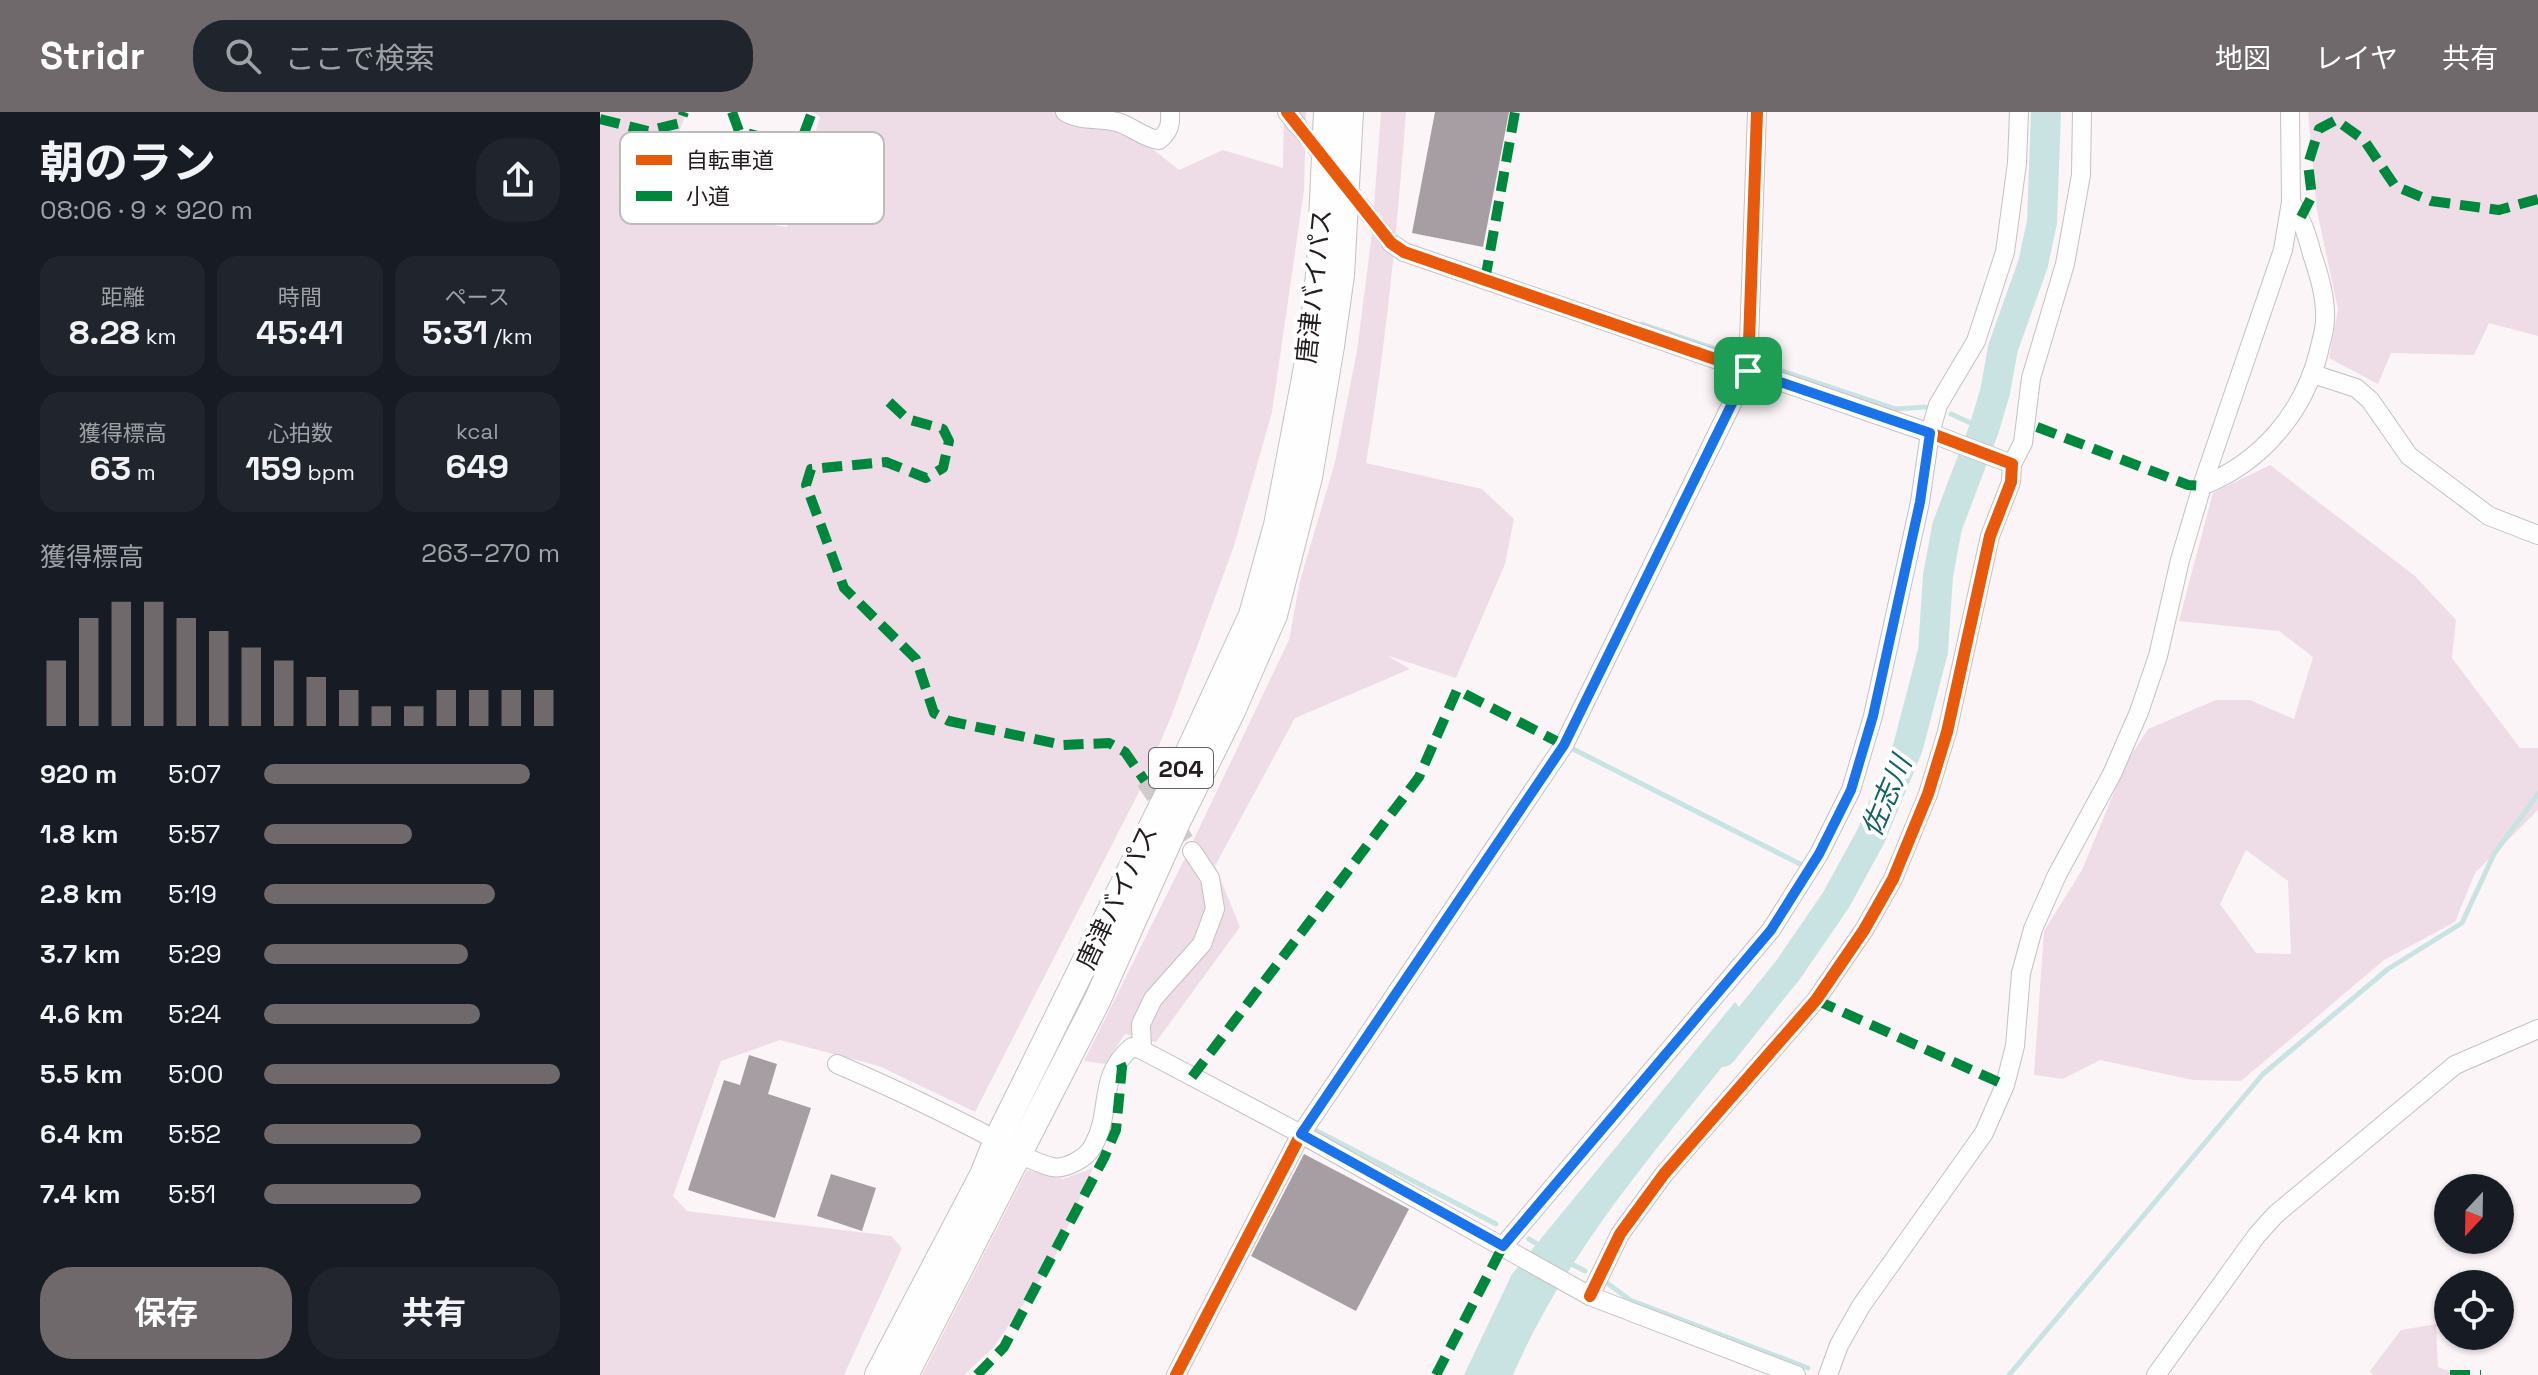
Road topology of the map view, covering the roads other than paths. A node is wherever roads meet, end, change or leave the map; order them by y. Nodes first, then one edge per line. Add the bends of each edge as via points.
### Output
1 (1065, 112) edge
2 (1170, 112) edge
3 (1327, 112) edge
4 (1350, 112) edge
5 (1757, 112) edge
6 (2019, 112) edge
7 (2082, 112) edge
8 (2290, 112) edge
9 (2291, 202) junction
10 (1391, 243) tunnel mouth
11 (1748, 371) junction
12 (2313, 374) junction
13 (1935, 434) junction
14 (2010, 462) junction
15 (2202, 486) junction
16 (2538, 535) edge
17 (1192, 851) tunnel mouth
18 (2538, 1029) edge
19 (1142, 1050) junction
20 (837, 1064) dead end
21 (1301, 1134) junction
22 (1008, 1146) junction
23 (1503, 1246) junction
24 (1590, 1296) junction
25 (878, 1375) edge
26 (905, 1375) edge
27 (1176, 1375) edge
28 (1796, 1375) edge
29 (1828, 1375) edge
30 (2156, 1375) edge

1 - 2 street via 1077,119 1115,121 1159,140 1171,124
3 - 22 highway, 唐津バイパス / 204 via 1312,341 1277,525 1252,615
4 - 22 highway, 唐津バイパス / 204 via 1341,275 1331,346 1309,477 1274,615 1103,989
5 - 11 street
6 - 13 street via 2005,252 1976,341 1938,405
7 - 14 street via 2081,175 2065,264 2031,378 2023,443
8 - 9 street
9 - 12 street via 2301,217 2323,289 2325,322
9 - 15 street via 2283,250
10 - 11 street via 1404,252
11 - 13 street
11 - 21 street via 1564,745
12 - 15 street via 2292,417 2267,444 2225,477
12 - 16 street via 2356,388 2409,456 2489,516
13 - 14 street
13 - 23 street via 1873,716 1851,790 1819,854 1771,930
14 - 24 street via 2011,482 1990,536 1947,732 1893,879 1816,1000 1620,1234
15 - 29 street via 2139,712 2033,929 2021,973 2015,1046 2005,1085 1984,1133 1861,1306
17 - 19 street via 1210,878 1215,909 1202,944 1153,999 1141,1024
18 - 30 street via 2455,1065 2276,1214
19 - 21 street
19 - 22 street via 1132,1047 1118,1058 1092,1148 1075,1162 1054,1168
20 - 22 street
21 - 23 street
21 - 27 street
22 - 25 highway, 唐津バイパス / 204 via 983,1175
22 - 26 highway, 唐津バイパス / 204
23 - 24 street
24 - 28 street

